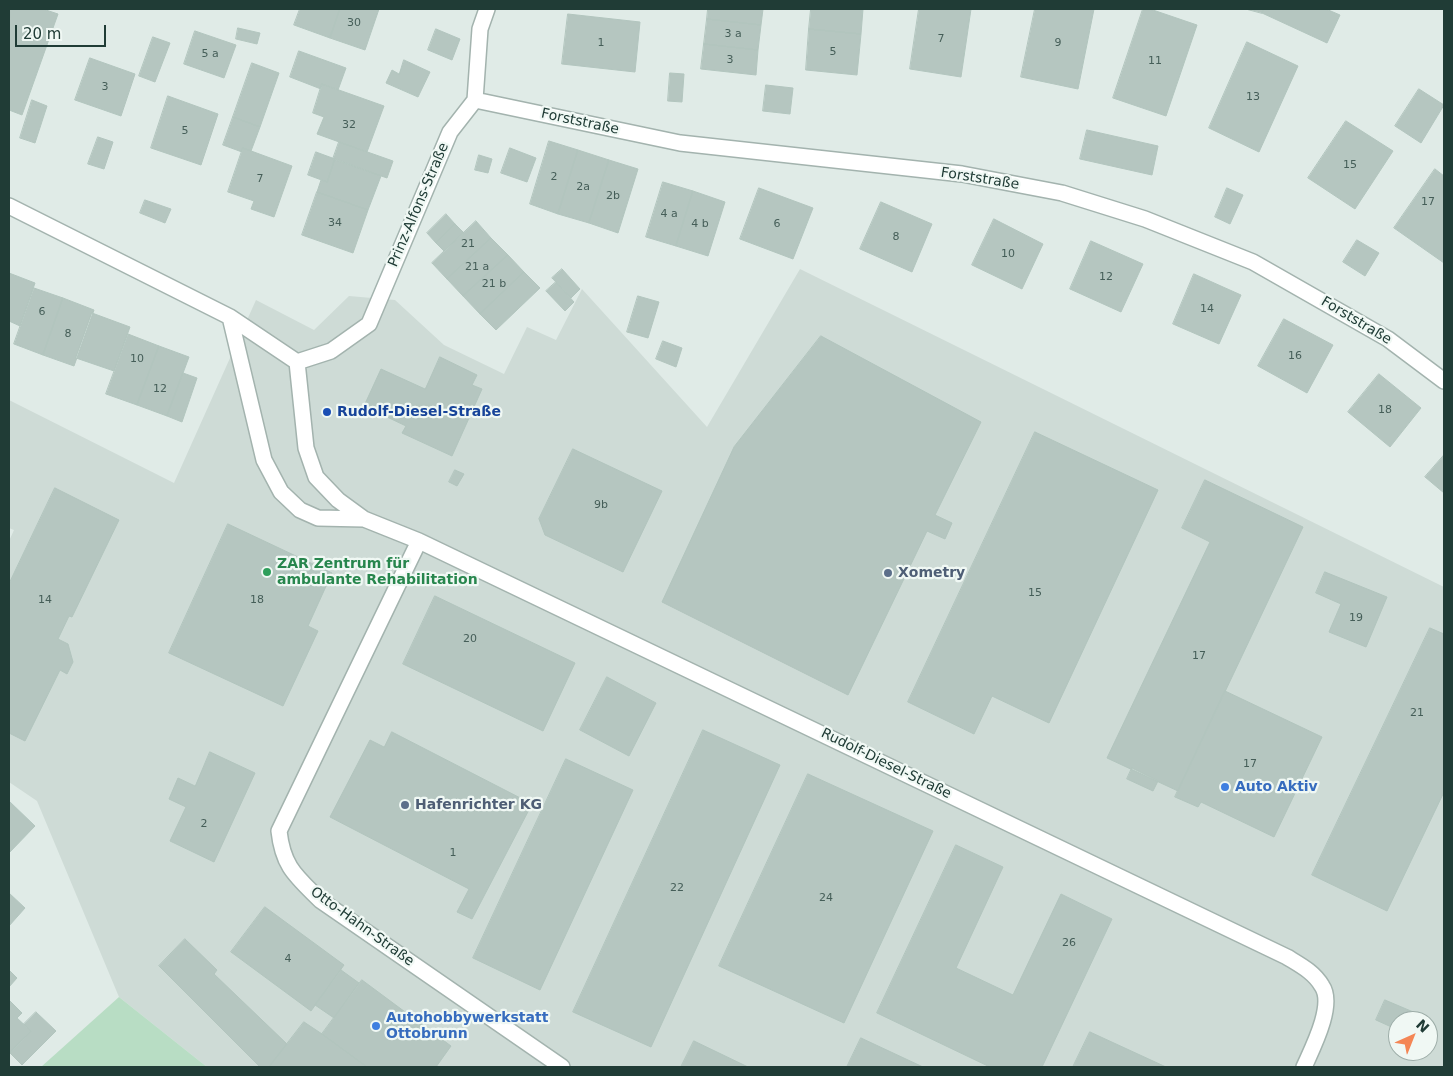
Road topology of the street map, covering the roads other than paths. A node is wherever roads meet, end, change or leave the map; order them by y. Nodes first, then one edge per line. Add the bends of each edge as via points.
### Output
1 (487, 9) edge
2 (475, 100) junction
3 (9, 206) edge
4 (230, 317) junction
5 (296, 362) junction
6 (1444, 380) edge
7 (364, 519) junction
8 (419, 541) junction
9 (562, 1067) edge
10 (1304, 1067) edge

1 - 2 street via 480,29
2 - 5 street, Prinz-Alfons-Straße via 450,132 369,324 331,351
2 - 6 street, Forststraße via 680,143 962,174 1062,193 1145,219 1252,262 1388,339
3 - 4 street
4 - 5 street
4 - 7 street, Rudolf-Diesel-Straße via 264,460 281,492 300,510 318,518
5 - 7 street, Rudolf-Diesel-Straße via 306,448 316,478
7 - 8 street, Rudolf-Diesel-Straße
8 - 9 street, Otto-Hahn-Straße via 279,831 281,852 293,873 320,900
8 - 10 street, Rudolf-Diesel-Straße via 1287,957 1310,971 1324,988 1325,1007 1320,1030

